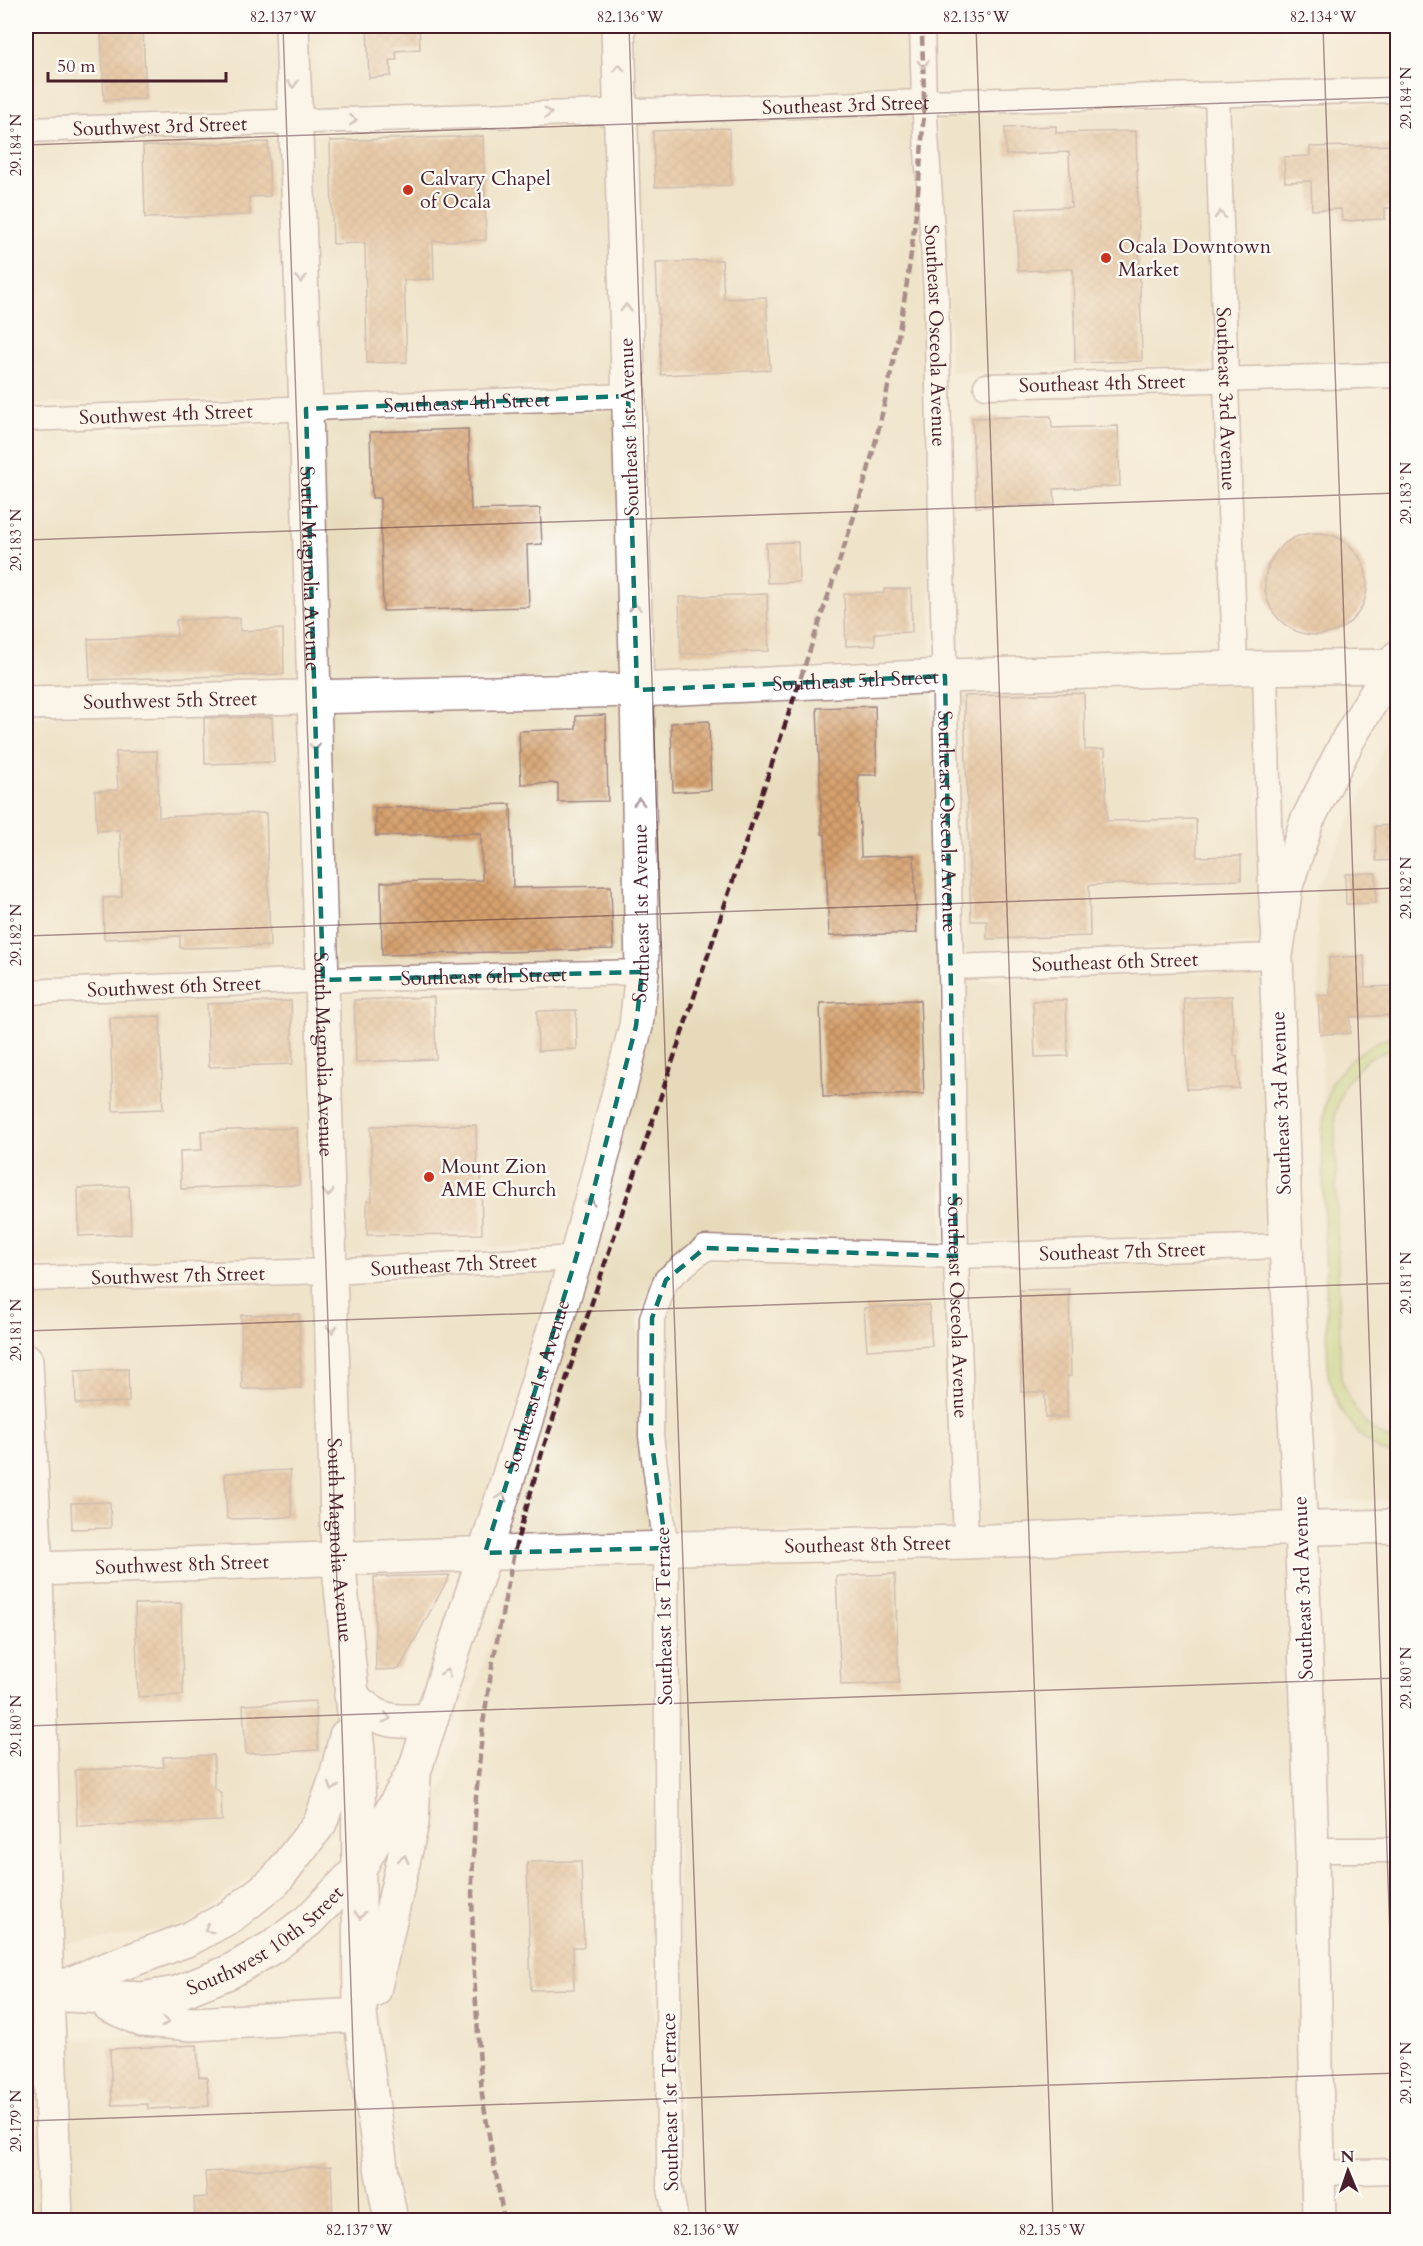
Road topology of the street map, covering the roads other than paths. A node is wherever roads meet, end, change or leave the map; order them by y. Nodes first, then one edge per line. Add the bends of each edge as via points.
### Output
1 (292, 26) edge
2 (618, 26) edge
3 (922, 26) edge
4 (1398, 90) edge
5 (1217, 95) junction
6 (924, 102) junction
7 (621, 111) junction
8 (294, 122) junction
9 (26, 130) edge
10 (1398, 375) edge
11 (1225, 378) junction
12 (986, 386) dead end
13 (628, 396) junction
14 (306, 409) junction
15 (26, 419) edge
16 (1396, 663) edge
17 (1250, 668) junction
18 (945, 676) junction
19 (637, 690) junction
20 (314, 698) junction
21 (26, 703) edge
22 (1276, 956) junction
23 (951, 967) junction
24 (642, 972) junction
25 (323, 981) junction
26 (26, 992) edge
27 (1286, 1246) junction
28 (956, 1256) junction
29 (576, 1258) junction
30 (330, 1271) junction
31 (26, 1279) edge
32 (26, 1360) edge
33 (1398, 1526) edge
34 (1301, 1528) junction
35 (966, 1542) junction
36 (666, 1548) junction
37 (485, 1553) junction
38 (338, 1558) junction
39 (31, 1569) edge
40 (352, 1702) junction
41 (430, 1720) junction
42 (415, 1769) junction
43 (1312, 1850) junction
44 (1398, 1850) edge
45 (359, 1869) junction
46 (36, 1995) edge
47 (91, 1996) junction
48 (360, 2015) junction
49 (370, 2082) junction
50 (1398, 2171) edge
51 (1317, 2173) junction
52 (56, 2220) edge
53 (391, 2220) edge
54 (676, 2220) edge
55 (1319, 2220) edge

1 -> 8 main road, South Magnolia Avenue
7 -> 2 main road, Southeast 1st Avenue
3 -> 6 street, Southeast Osceola Avenue
4 - 5 street, Southeast 3rd Street
5 - 6 street, Southeast 3rd Street
11 -> 5 street, Southeast 3rd Avenue
6 - 7 street, Southeast 3rd Street
6 - 18 street, Southeast Osceola Avenue via 936,294
8 -> 7 street, Southeast 3rd Street
13 -> 7 main road, Southeast 1st Avenue
8 - 9 street, Southwest 3rd Street
8 -> 14 main road, South Magnolia Avenue
10 - 11 street, Southeast 4th Street
11 - 12 street, Southeast 4th Street
11 - 17 street, Southeast 3rd Avenue
13 - 14 street, Southeast 4th Street
19 -> 13 main road, Southeast 1st Avenue
14 - 15 street, Southwest 4th Street
14 - 20 main road, South Magnolia Avenue
16 - 17 main road, Southeast 5th Street
16 - 22 main road, Southeast 3rd Avenue via 1349,738 1307,821 1286,886
17 - 18 main road, Southeast 5th Street
17 - 22 street, Southeast 3rd Avenue
18 - 19 main road, Southeast 5th Street
18 - 23 street, Southeast Osceola Avenue
19 - 20 main road, Southeast 5th Street
24 -> 19 main road, Southeast 1st Avenue
20 - 21 main road, Southwest 5th Street
20 -> 25 main road, South Magnolia Avenue
22 - 23 street, Southeast 6th Street
22 - 27 main road, Southeast 3rd Avenue
23 - 28 street, Southeast Osceola Avenue
24 - 25 street, Southeast 6th Street
29 -> 24 main road, Southeast 1st Avenue via 636,1026
25 - 26 street, Southwest 6th Street
25 -> 30 main road, South Magnolia Avenue
27 - 28 street, Southeast 7th Street
27 - 34 main road, Southeast 3rd Avenue
28 - 35 street, Southeast Osceola Avenue
28 - 36 street, Southeast 1st Terrace via 705,1248 666,1280 652,1318 651,1436
29 - 30 street, Southeast 7th Street
37 -> 29 main road, Southeast 1st Avenue
30 - 31 street, Southwest 7th Street
30 -> 38 main road, South Magnolia Avenue
32 - 39 main road
33 - 34 main road, Southeast 8th Street
34 - 35 main road, Southeast 8th Street
34 - 43 main road, Southeast 3rd Avenue
35 - 36 main road, Southeast 8th Street
36 - 37 main road, Southeast 8th Street
36 - 54 street, Southeast 1st Terrace via 669,2183
37 - 38 main road, Southeast 8th Street
41 -> 37 main road, Southeast 1st Avenue
38 - 39 main road, Southwest 8th Street
38 - 40 main road, South Magnolia Avenue
39 - 46 main road
40 -> 41 main road via 382,1719
40 - 45 main road, South Magnolia Avenue via 358,1751
40 -> 46 main road, Southwest 10th Street via 335,1781 320,1823 275,1881 231,1916 189,1939
41 - 42 main road, Southeast 1st Avenue
42 - 45 main road, Southwest 10th Street
49 -> 42 main road, South Magnolia Avenue via 374,1987 412,1823
43 - 44 street
43 - 51 main road, Southeast 3rd Avenue
45 - 47 main road, Southwest 10th Street via 308,1921 229,1972 177,1993 141,1999
45 -> 48 main road, South Magnolia Avenue
46 - 47 main road, Southwest 10th Street
46 - 52 main road
47 -> 48 main road via 142,2020 193,2024
48 - 49 main road, South Magnolia Avenue
49 - 53 main road, South Magnolia Avenue
50 - 51 street
51 - 55 main road, Southeast 3rd Avenue

